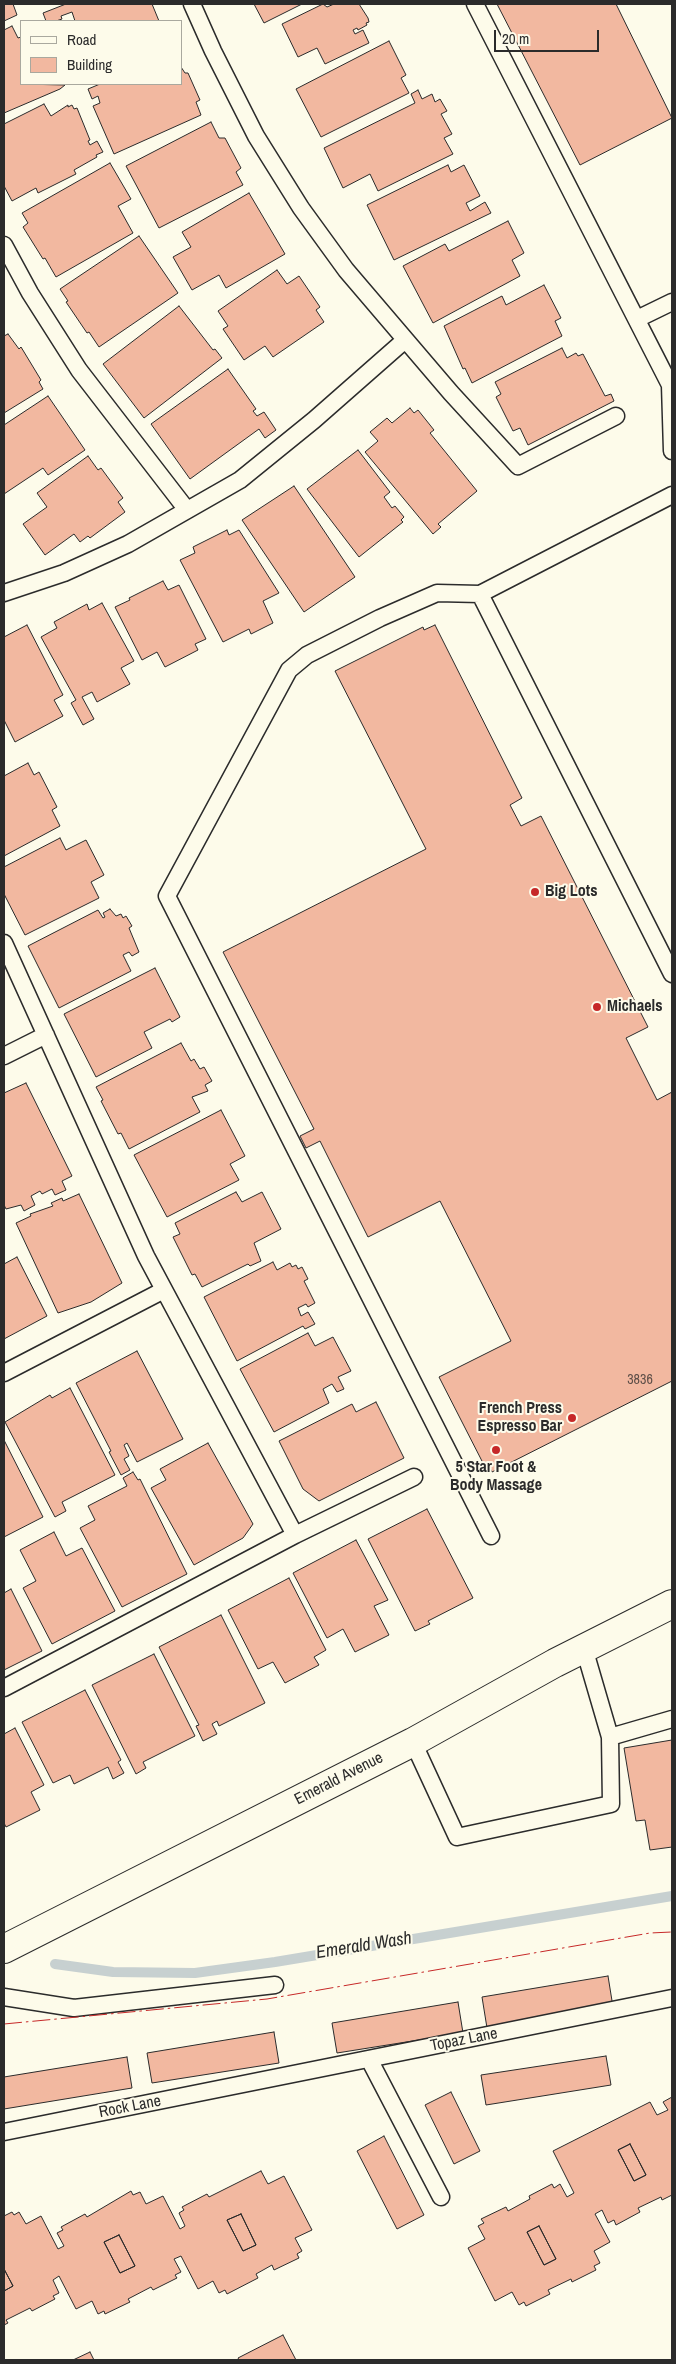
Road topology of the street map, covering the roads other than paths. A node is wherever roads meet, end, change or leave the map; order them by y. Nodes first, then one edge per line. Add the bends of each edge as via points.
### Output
1 (192, 4) edge
2 (475, 4) edge
3 (4, 246) edge
4 (672, 302) edge
5 (637, 320) junction
6 (405, 340) junction
7 (671, 384) edge
8 (616, 416) dead end
9 (672, 451) edge
10 (672, 495) edge
11 (188, 510) junction
12 (4, 593) edge
13 (480, 594) junction
14 (4, 944) edge
15 (672, 974) edge
16 (46, 1035) junction
17 (4, 1056) edge
18 (164, 1290) junction
19 (4, 1373) edge
20 (414, 1477) dead end
21 (295, 1535) junction
22 (490, 1536) dead end
23 (672, 1604) edge
24 (584, 1648) junction
25 (4, 1688) edge
26 (672, 1719) edge
27 (610, 1737) junction
28 (413, 1742) junction
29 (4, 1949) edge
30 (275, 1985) dead end
31 (4, 1997) edge
32 (672, 1998) edge
33 (369, 2059) junction
34 (256, 2082) joint
35 (4, 2132) edge
36 (441, 2197) dead end

1 - 6 lane via 256,136 301,208 346,270
2 - 5 lane
3 - 11 lane via 79,370
4 - 5 lane
5 - 7 lane
6 - 8 lane via 450,394 518,466
6 - 11 lane via 240,480
7 - 9 lane
10 - 13 lane
11 - 12 lane via 128,544 64,573
13 - 15 lane
13 - 22 lane via 437,593 307,655 289,670 167,896
14 - 16 lane
16 - 17 lane
16 - 18 lane
18 - 19 lane
18 - 21 lane
20 - 21 lane
21 - 25 lane
23 - 24 street, Emerald Avenue
24 - 27 lane
24 - 28 street, Emerald Avenue
26 - 27 lane
27 - 28 lane via 611,1804 457,1837
28 - 29 street, Emerald Avenue
30 - 31 lane via 74,2008
32 - 33 lane, Topaz Lane
33 - 34 lane, Topaz Lane
33 - 36 lane
34 - 35 lane, Rock Lane

